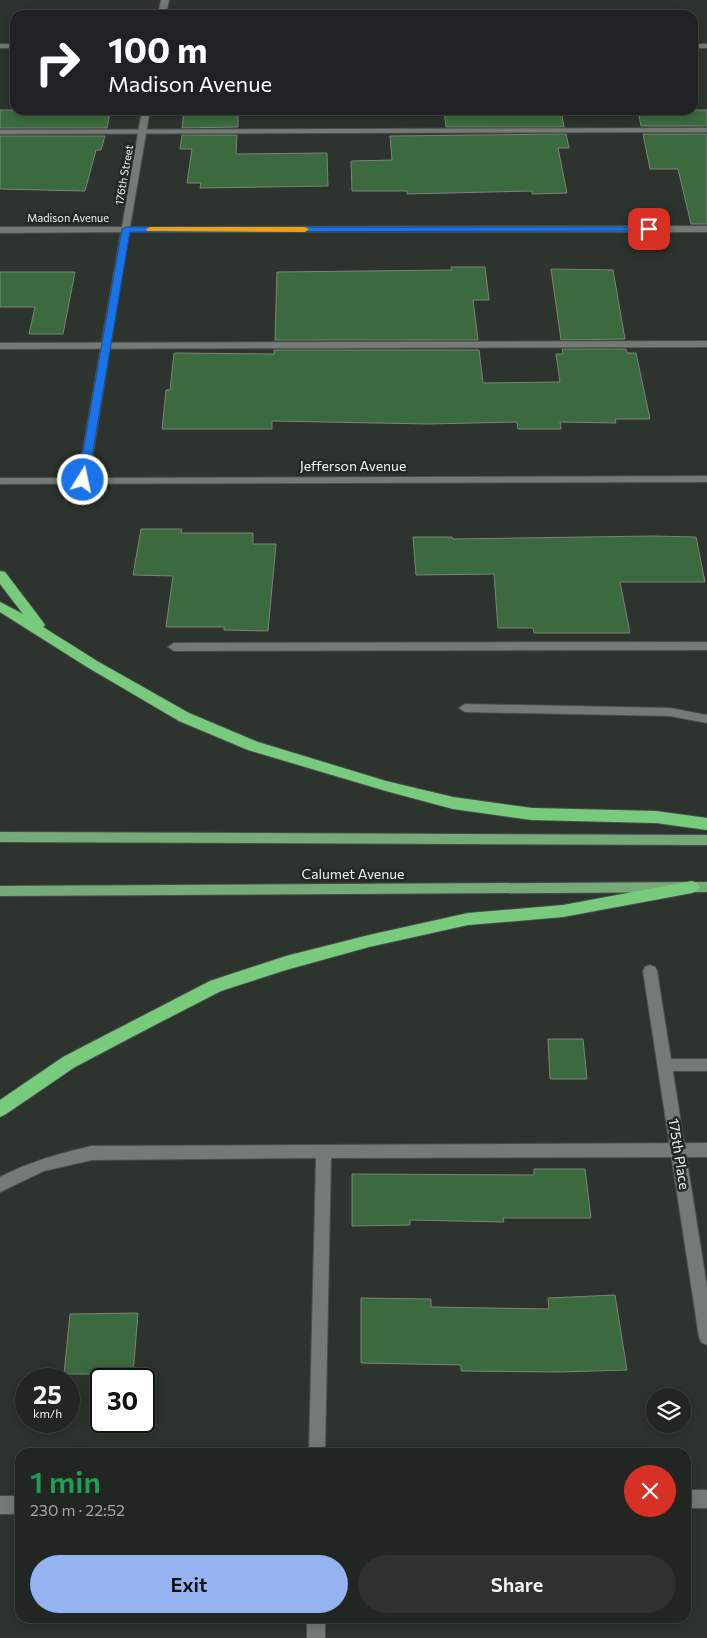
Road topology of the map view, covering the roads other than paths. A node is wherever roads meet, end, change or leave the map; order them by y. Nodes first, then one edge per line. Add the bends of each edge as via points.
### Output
1 (145, 115) edge
2 (707, 130) edge
3 (0, 132) edge
4 (143, 132) junction
5 (126, 229) junction
6 (707, 229) edge
7 (0, 230) edge
8 (707, 344) edge
9 (106, 345) junction
10 (0, 346) edge
11 (0, 480) edge
12 (83, 480) junction
13 (707, 480) edge
14 (0, 575) edge
15 (0, 606) edge
16 (43, 632) junction
17 (707, 646) edge
18 (174, 647) dead end
19 (465, 708) dead end
20 (707, 719) edge
21 (707, 824) edge
22 (0, 837) edge
23 (707, 840) edge
24 (699, 887) edge
25 (0, 891) edge
26 (650, 971) dead end
27 (665, 1065) junction
28 (707, 1065) edge
29 (0, 1109) edge
30 (678, 1150) junction
31 (707, 1150) edge
32 (324, 1152) junction
33 (0, 1185) edge
34 (707, 1337) edge
35 (317, 1448) edge
36 (707, 1499) edge
37 (691, 1500) edge
38 (0, 1505) edge
39 (15, 1505) edge
40 (316, 1623) edge
41 (316, 1638) edge

1 - 4 street, 176th Street
2 - 4 street
3 - 4 street
4 - 5 street, 176th Street
5 - 6 street, Madison Avenue
5 - 7 street, Madison Avenue
5 - 9 street, 176th Street
8 - 9 street
9 - 10 street
9 - 12 street, 176th Street
11 - 12 street, Jefferson Avenue
12 - 13 street, Jefferson Avenue
14 - 16 highway
15 - 16 highway
16 - 21 highway via 184,717 253,746 386,786 453,803 532,814 656,817
17 - 18 street
19 - 20 street via 670,712
22 - 23 main road
24 - 25 main road, Calumet Avenue
24 - 29 highway via 563,911 468,919 286,963 216,986 145,1022 69,1062
26 - 27 street, 175th Place
27 - 28 street
27 - 30 street, 175th Place
30 - 31 street
30 - 32 street
30 - 34 street, 175th Place
32 - 33 street via 92,1153 53,1160
32 - 35 street
36 - 37 street
38 - 39 street
40 - 41 street

